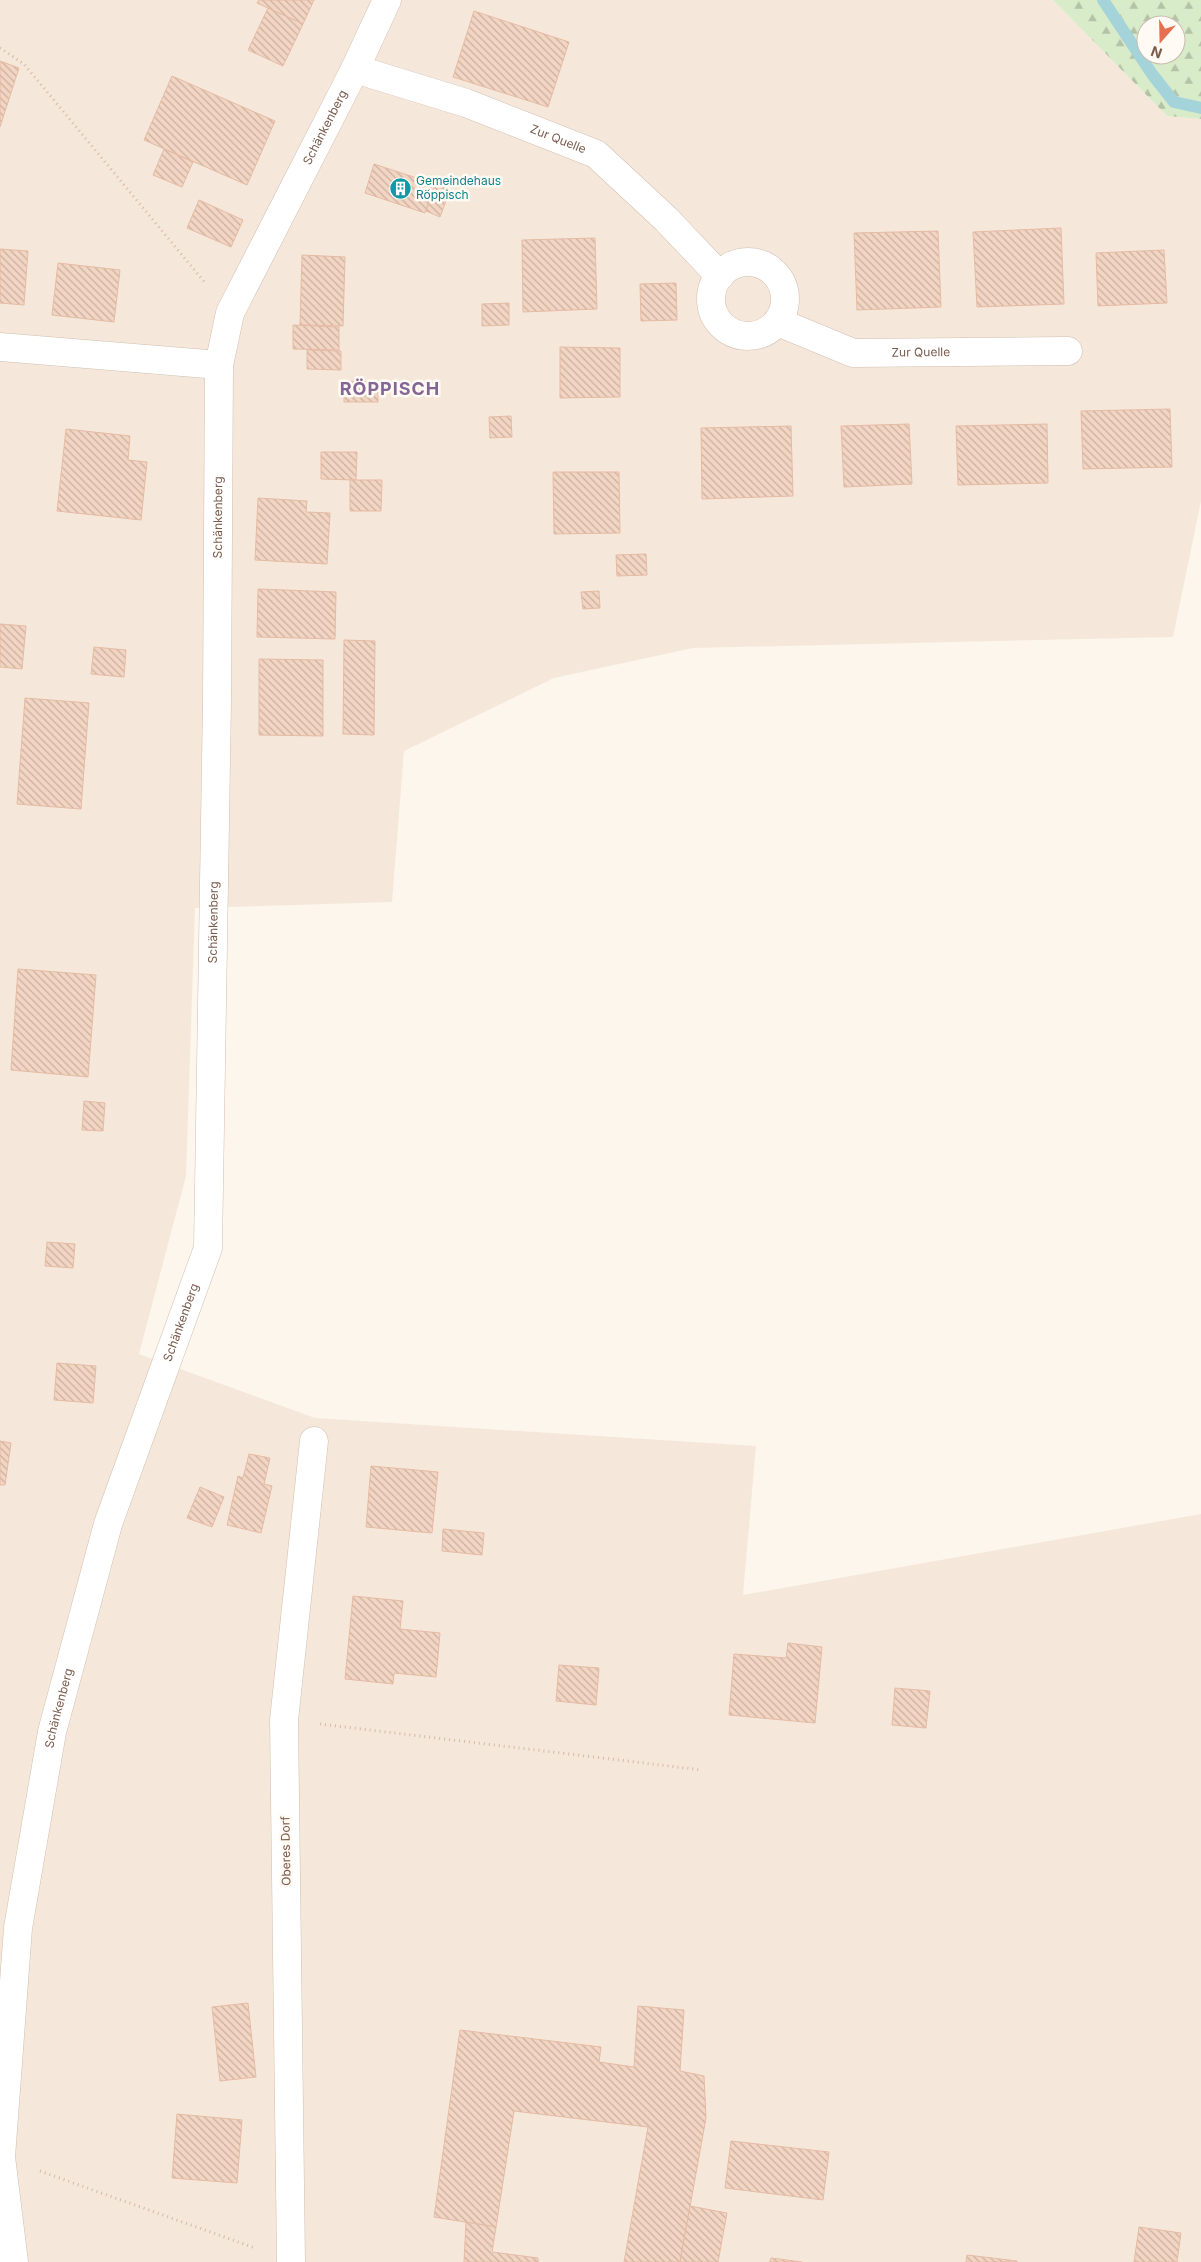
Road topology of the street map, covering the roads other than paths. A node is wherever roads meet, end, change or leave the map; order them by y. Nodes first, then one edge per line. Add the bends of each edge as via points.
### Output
1 (387, 0) edge
2 (355, 69) junction
3 (720, 276) junction
4 (778, 322) junction
5 (0, 347) edge
6 (1068, 351) dead end
7 (219, 365) junction
8 (314, 1441) dead end
9 (290, 2261) edge
10 (14, 2262) edge

1 - 2 street, Schänkenberg
2 - 3 street, Zur Quelle via 466,103 596,154
2 - 7 street, Schänkenberg via 230,313
3 - 4 street via 729,267 742,262 771,270 783,286 786,297
3 - 4 street via 711,297 712,308 725,328 736,334 759,335
4 - 6 street, Zur Quelle via 853,353
5 - 7 street
7 - 10 street, Schänkenberg via 208,1248 108,1524 52,1732 18,1928 1,2157
8 - 9 street, Oberes Dorf via 284,1720

